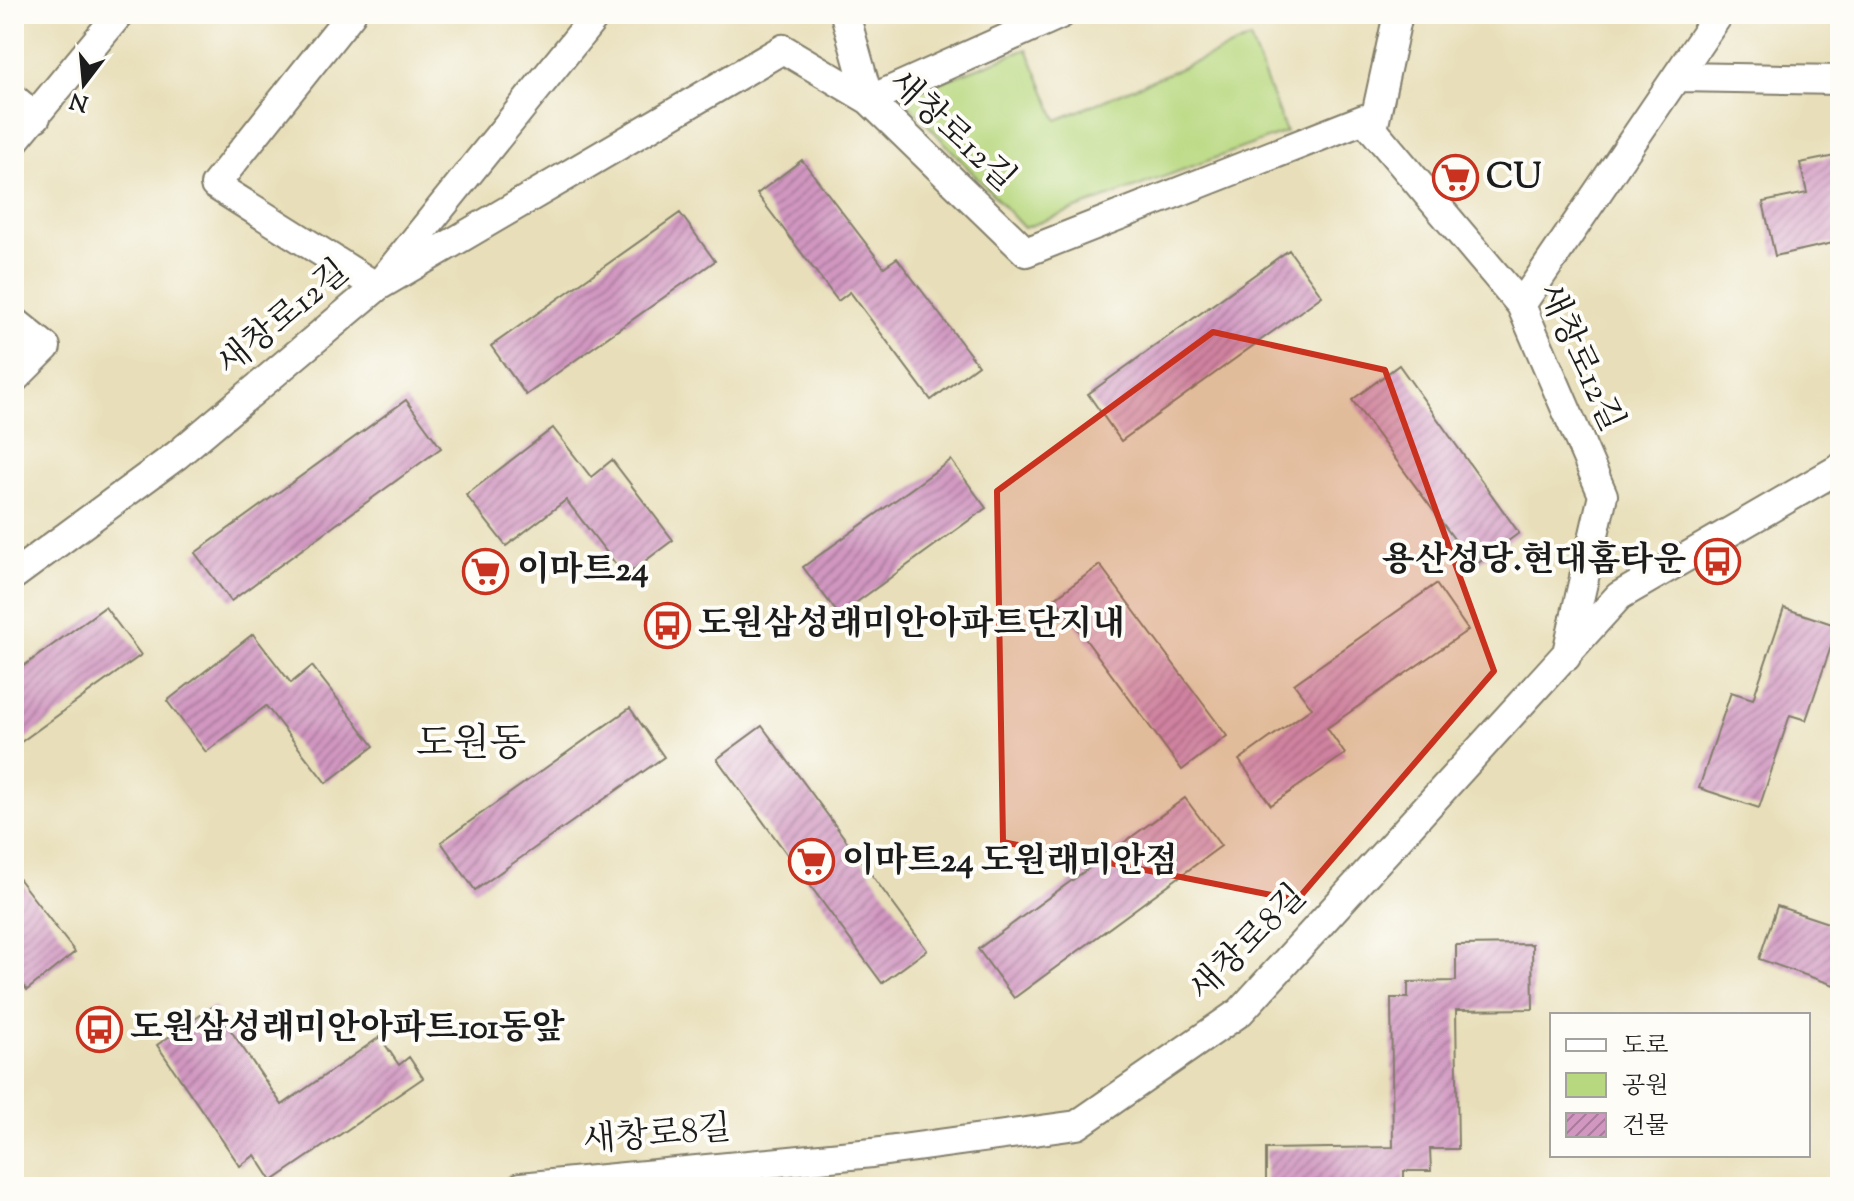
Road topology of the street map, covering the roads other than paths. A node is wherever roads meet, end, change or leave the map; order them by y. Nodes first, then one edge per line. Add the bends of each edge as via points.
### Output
1 (119, 14) edge
2 (351, 14) edge
3 (597, 14) edge
4 (845, 14) edge
5 (1061, 14) edge
6 (1398, 14) edge
7 (1719, 14) edge
8 (1679, 77) junction
9 (1840, 80) edge
10 (14, 99) edge
11 (869, 100) junction
12 (36, 117) junction
13 (1373, 129) junction
14 (14, 141) edge
15 (377, 287) junction
16 (1521, 305) junction
17 (14, 321) edge
18 (14, 379) edge
19 (1840, 468) edge
20 (14, 575) edge
21 (1566, 657) junction
22 (521, 1187) edge

1 - 12 street
2 - 15 street via 215,185
3 - 15 street
4 - 11 street
5 - 11 street
6 - 13 street
7 - 8 street
8 - 9 street
8 - 16 street
10 - 12 street
11 - 13 street, 새창로12길 via 1026,252 1364,119
11 - 15 street, 새창로12길 via 783,49
12 - 14 street
13 - 16 street, 새창로12길
15 - 20 street, 새창로12길 via 177,455
16 - 21 street, 새창로12길 via 1603,495
17 - 18 street via 46,347
19 - 21 street, 새창로8길 via 1619,596
21 - 22 street, 새창로8길 via 1240,1012 1077,1125 872,1153

